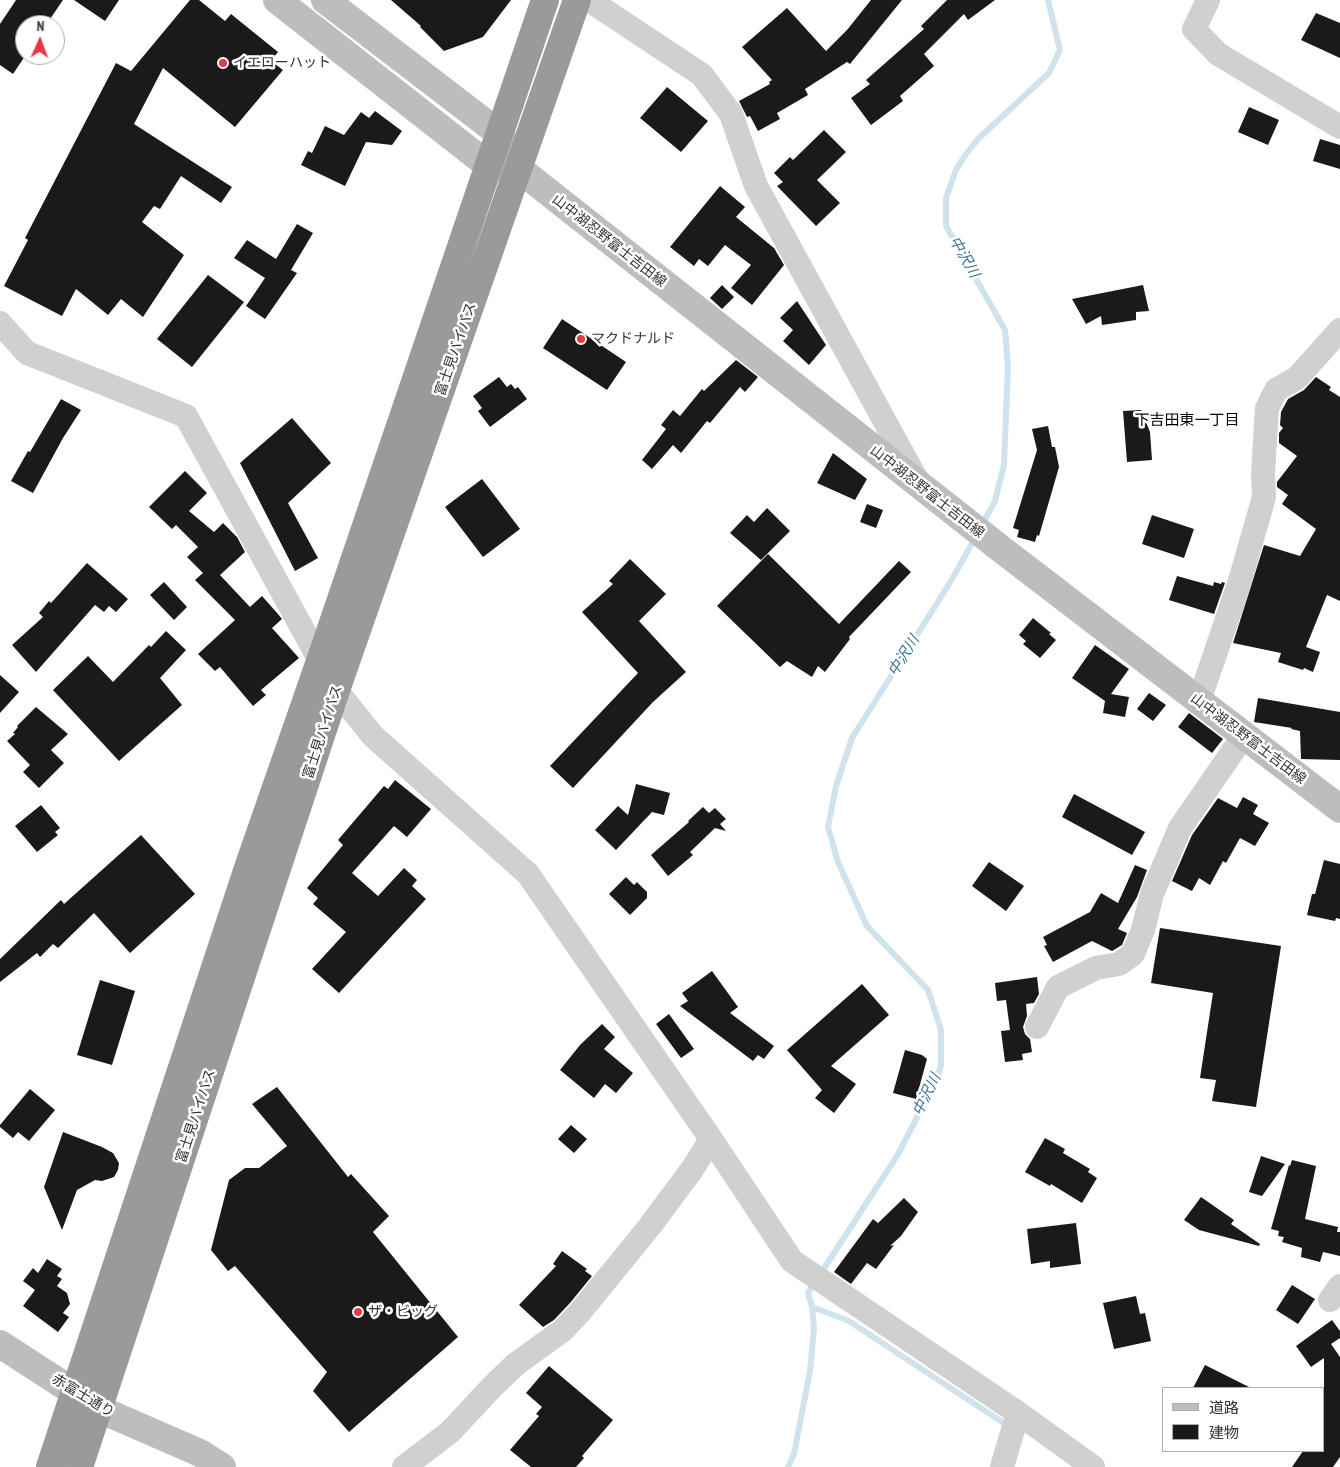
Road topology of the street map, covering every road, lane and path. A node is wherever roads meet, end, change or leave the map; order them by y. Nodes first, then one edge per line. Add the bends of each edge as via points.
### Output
1 (276, 0) edge
2 (325, 0) edge
3 (545, 0) edge
4 (577, 0) edge
5 (589, 0) edge
6 (1208, 0) edge
7 (1340, 127) edge
8 (500, 134) junction
9 (489, 166) junction
10 (519, 169) junction
11 (0, 323) edge
12 (1340, 330) edge
13 (926, 490) junction
14 (320, 661) junction
15 (336, 690) junction
16 (1199, 701) junction
17 (1244, 735) junction
18 (1340, 809) edge
19 (1037, 1027) dead end
20 (711, 1139) junction
21 (0, 1344) edge
22 (74, 1392) junction
23 (99, 1409) junction
24 (1018, 1413) junction
25 (50, 1467) edge
26 (79, 1467) edge
27 (222, 1467) edge
28 (404, 1467) edge
29 (1002, 1467) edge
30 (1094, 1467) edge

1 - 9 main road
2 - 8 main road, 山中湖忍野富士吉田線
3 - 8 highway, 富士見バイパス
4 - 10 highway, 富士見バイパス
5 - 13 street via 702,74 731,114 756,186
6 - 7 street via 1194,29 1218,54
8 - 9 highway, 富士見バイパス
8 - 10 main road, 山中湖忍野富士吉田線
9 - 10 main road
9 - 14 highway, 富士見バイパス
10 - 13 main road, 山中湖忍野富士吉田線
10 - 15 highway, 富士見バイパス
11 - 14 street via 27,353 186,416
12 - 16 street via 1297,378 1276,390 1267,408 1262,473 1264,497 1239,584
13 - 16 main road, 山中湖忍野富士吉田線
14 - 15 street
14 - 22 highway, 富士見バイパス
15 - 20 street via 372,736 528,874
15 - 23 highway, 富士見バイパス
16 - 17 main road, 山中湖忍野富士吉田線
17 - 18 main road, 山中湖忍野富士吉田線
17 - 19 street via 1180,828 1152,894 1133,954 1119,964 1096,968 1058,987
20 - 24 street via 792,1260
20 - 28 street via 650,1226 569,1324 516,1364 450,1432
21 - 22 main road, 赤富士通り
22 - 23 main road, 赤富士通り
22 - 25 highway, 富士見バイパス
23 - 26 highway, 富士見バイパス
23 - 27 main road, 赤富士通り via 200,1453
24 - 29 street
24 - 30 street

